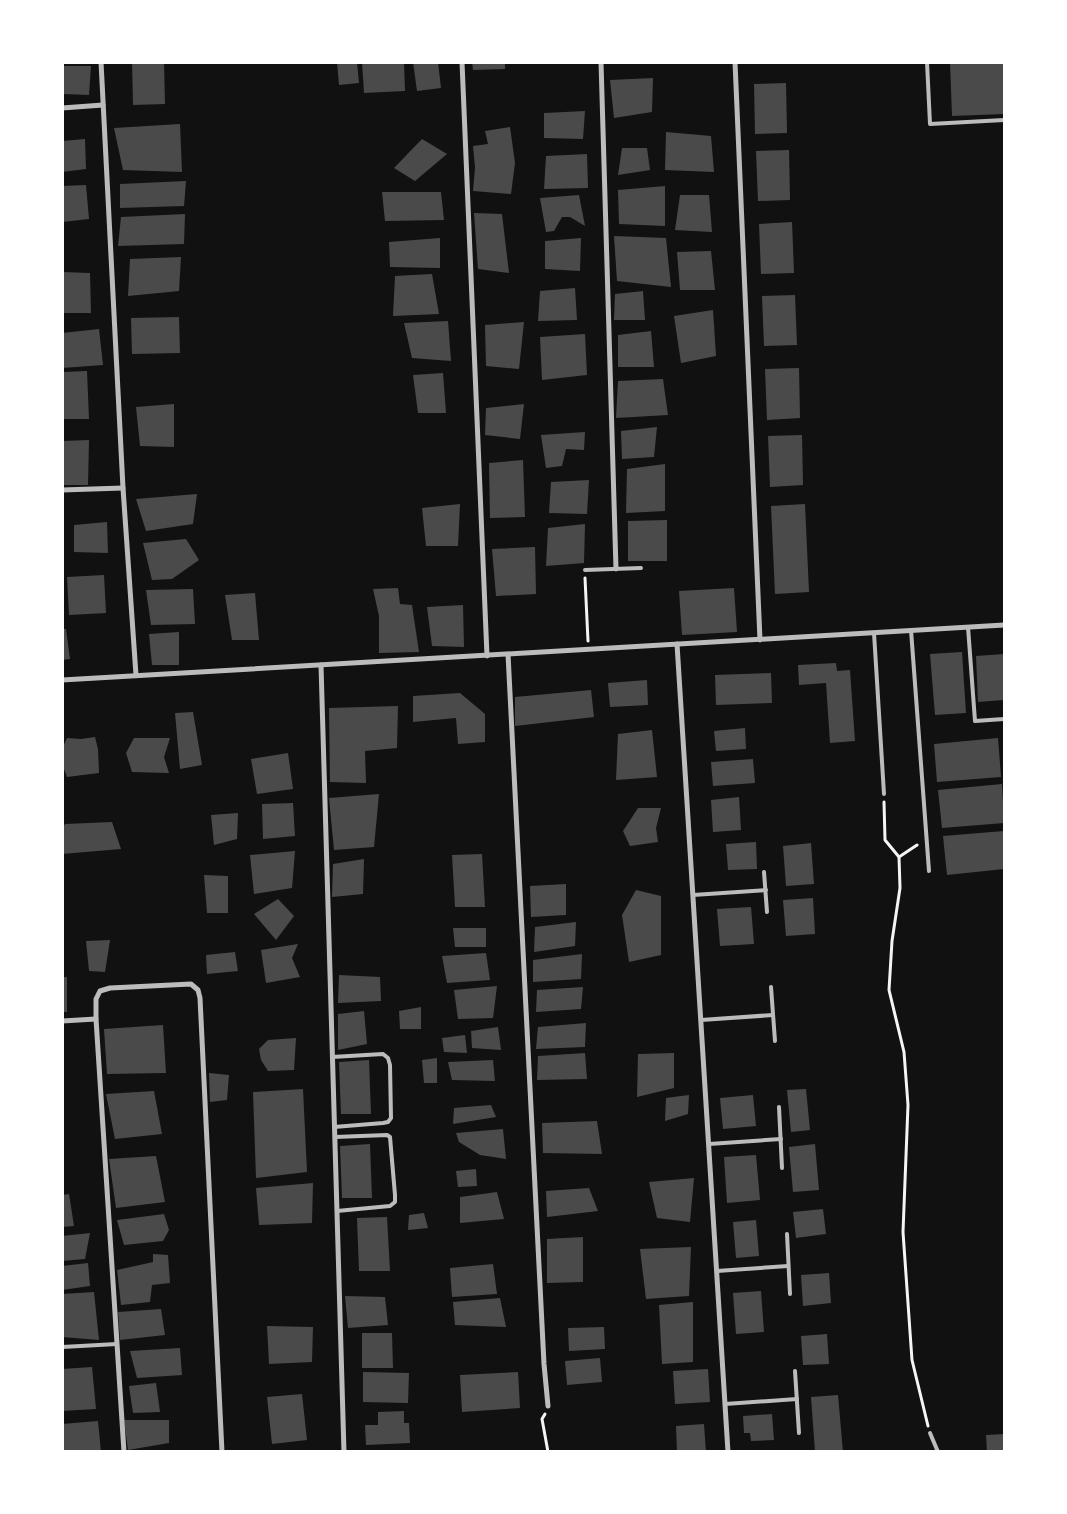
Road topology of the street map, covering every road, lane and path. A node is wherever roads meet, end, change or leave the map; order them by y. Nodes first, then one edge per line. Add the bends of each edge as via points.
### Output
1 (101, 62) edge
2 (462, 62) edge
3 (601, 62) edge
4 (735, 62) edge
5 (927, 62) edge
6 (103, 105) junction
7 (62, 108) edge
8 (1004, 120) edge
9 (123, 488) junction
10 (62, 490) edge
11 (641, 568) dead end
12 (616, 569) junction
13 (585, 570) joint
14 (1004, 625) edge
15 (968, 627) junction
16 (911, 630) junction
17 (874, 633) junction
18 (760, 640) junction
19 (677, 644) junction
20 (589, 649) junction
21 (508, 654) junction
22 (487, 656) junction
23 (321, 665) junction
24 (136, 675) junction
25 (62, 680) edge
26 (1004, 719) edge
27 (884, 794) joint
28 (926, 838) junction
29 (899, 857) junction
30 (929, 871) dead end
31 (764, 872) dead end
32 (766, 890) junction
33 (693, 895) junction
34 (767, 912) dead end
35 (772, 987) dead end
36 (773, 1015) junction
37 (96, 1019) junction
38 (701, 1020) junction
39 (62, 1021) edge
40 (775, 1041) dead end
41 (332, 1057) junction
42 (779, 1108) dead end
43 (334, 1127) junction
44 (334, 1137) junction
45 (781, 1139) junction
46 (709, 1144) junction
47 (782, 1168) dead end
48 (337, 1211) junction
49 (787, 1234) dead end
50 (788, 1266) junction
51 (717, 1271) junction
52 (790, 1294) dead end
53 (117, 1344) junction
54 (62, 1347) edge
55 (795, 1370) dead end
56 (797, 1399) junction
57 (725, 1404) junction
58 (548, 1406) joint
59 (799, 1433) dead end
60 (930, 1433) joint
61 (124, 1452) edge
62 (222, 1452) edge
63 (344, 1452) edge
64 (548, 1452) edge
65 (728, 1452) edge
66 (938, 1452) edge

1 - 6 street
2 - 22 street
3 - 12 street
4 - 18 street
5 - 8 lane via 930,124
6 - 7 street
6 - 9 street
9 - 10 street
9 - 24 street
11 - 12 lane
12 - 13 lane
13 - 20 path
14 - 15 street
15 - 16 street
15 - 26 lane via 975,721
16 - 17 street
16 - 28 lane
17 - 18 street
17 - 27 lane
18 - 19 street
19 - 20 street
19 - 33 street
20 - 21 street
21 - 22 street
21 - 58 street
22 - 23 street
23 - 24 street
23 - 41 street
24 - 25 street
27 - 29 path via 885,840
28 - 29 path
28 - 30 lane
29 - 60 path via 900,888 889,990 904,1052 908,1105 903,1232 912,1360
31 - 32 lane
32 - 33 lane
32 - 34 lane
33 - 38 street
35 - 36 lane
36 - 38 lane
36 - 40 lane
37 - 39 street
37 - 53 street
37 - 62 street via 96,999 100,991 110,988 191,984 198,990
38 - 46 street
41 - 43 street
41 - 43 lane via 383,1054 388,1058 392,1118 383,1123
42 - 45 lane
43 - 44 street
44 - 48 street
44 - 48 lane via 388,1135 394,1195 390,1206
45 - 46 lane
45 - 47 lane
46 - 51 street
48 - 63 street
49 - 50 lane
50 - 51 lane
50 - 52 lane
51 - 57 street
53 - 54 lane
53 - 61 street
55 - 56 lane
56 - 57 lane
56 - 59 lane
57 - 65 street
58 - 64 path via 542,1419
60 - 66 lane

